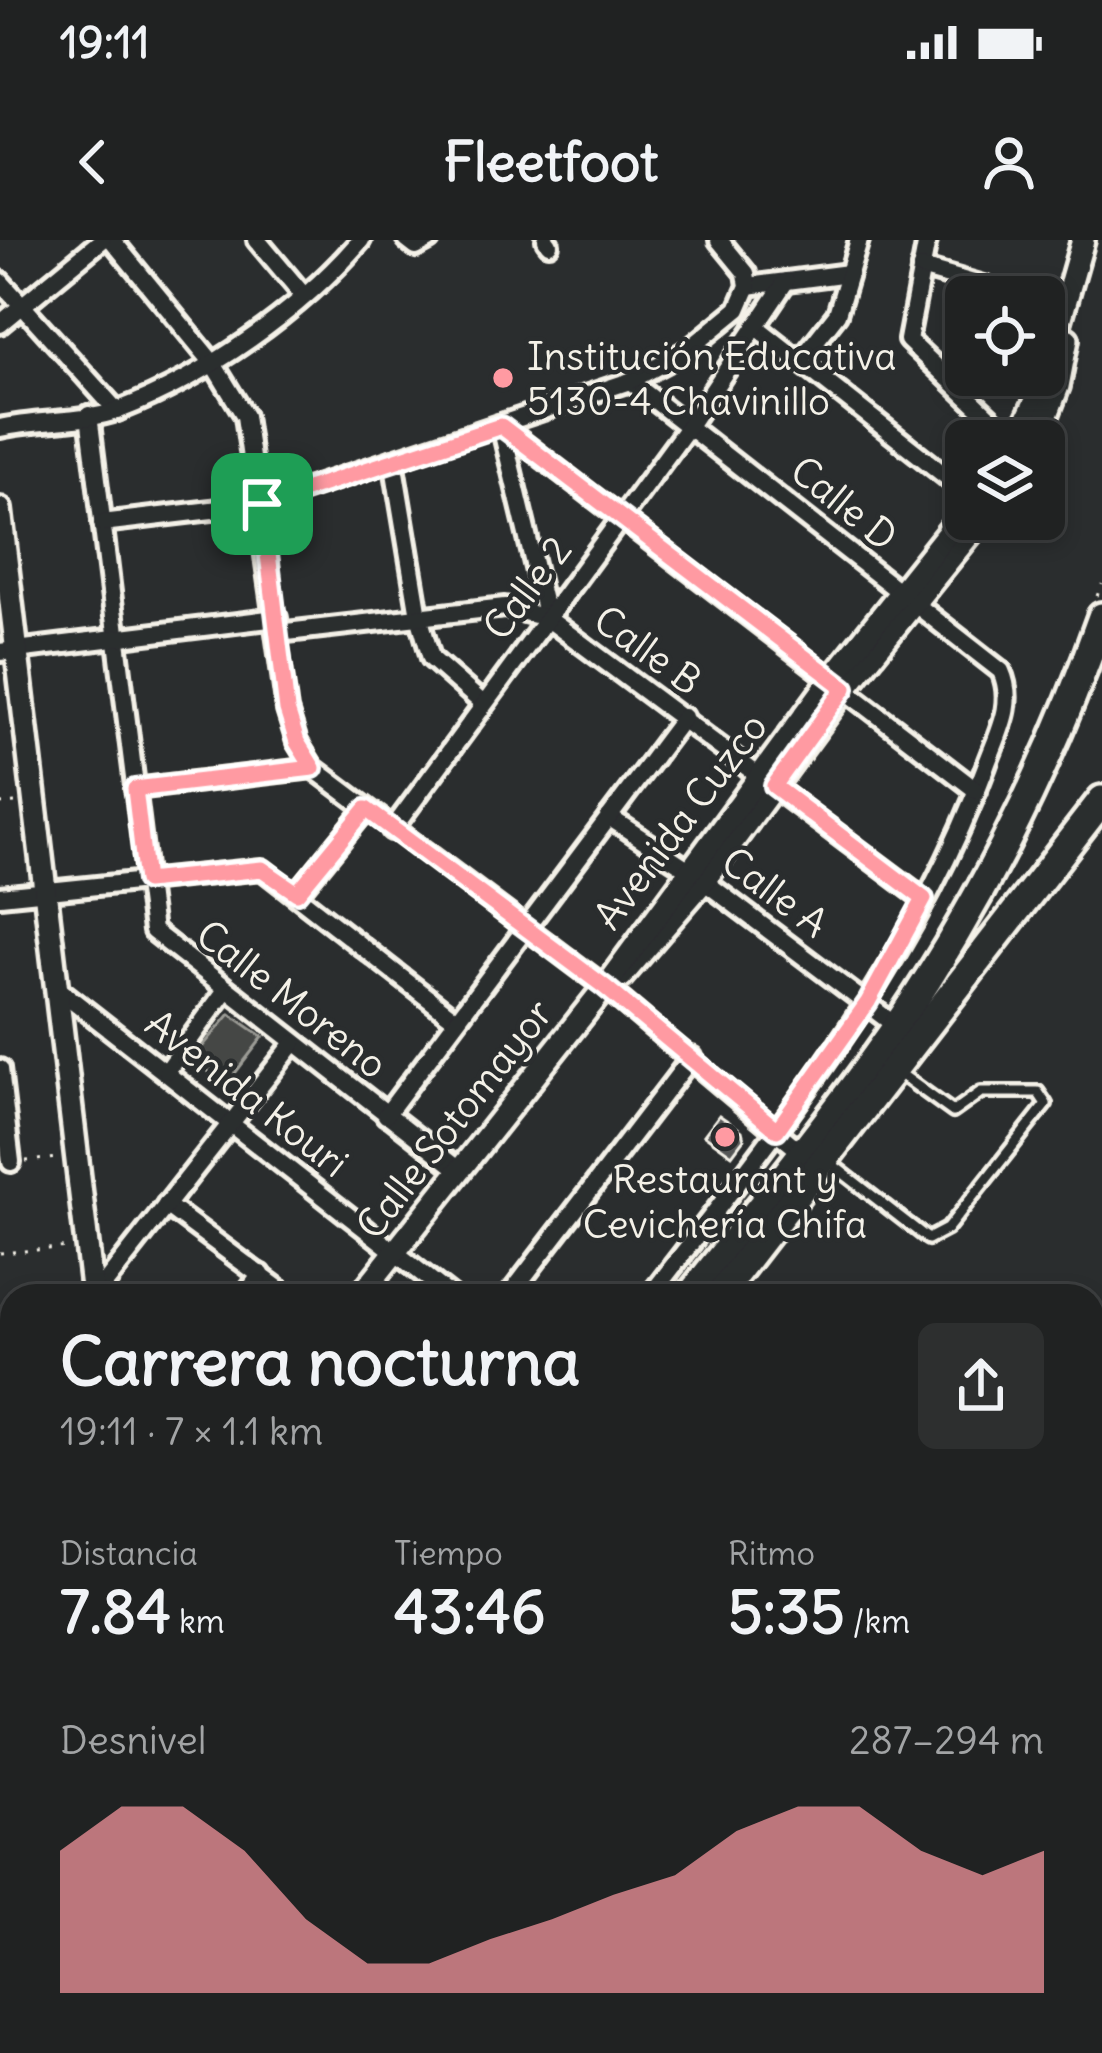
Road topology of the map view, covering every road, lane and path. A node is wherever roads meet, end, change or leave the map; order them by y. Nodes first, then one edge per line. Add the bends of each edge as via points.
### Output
1 (102, 240) edge
2 (112, 240) edge
3 (257, 240) edge
4 (361, 240) edge
5 (407, 240) edge
6 (429, 240) edge
7 (719, 240) edge
8 (859, 240) edge
9 (927, 240) edge
10 (1083, 240) edge
11 (921, 268) junction
12 (849, 274) junction
13 (949, 276) edge
14 (0, 281) edge
15 (786, 281) junction
16 (1065, 281) edge
17 (748, 286) junction
18 (304, 296) junction
19 (22, 306) junction
20 (0, 324) edge
21 (755, 326) junction
22 (800, 361) junction
23 (212, 362) junction
24 (630, 381) junction
25 (117, 411) junction
26 (88, 416) junction
27 (994, 420) edge
28 (691, 423) junction
29 (501, 426) junction
30 (0, 428) edge
31 (393, 460) junction
32 (945, 475) edge
33 (262, 504) junction
34 (0, 509) edge
35 (619, 520) junction
36 (102, 523) junction
37 (946, 540) edge
38 (962, 540) edge
39 (909, 597) junction
40 (419, 616) junction
41 (1102, 617) edge
42 (547, 618) junction
43 (277, 625) junction
44 (116, 637) junction
45 (9, 651) edge
46 (839, 683) junction
47 (481, 702) junction
48 (684, 717) junction
49 (313, 768) junction
50 (768, 780) junction
51 (135, 789) junction
52 (977, 791) junction
53 (1102, 800) edge
54 (366, 809) junction
55 (609, 817) junction
56 (392, 830) junction
57 (697, 875) junction
58 (146, 881) junction
59 (46, 891) junction
60 (297, 893) junction
61 (0, 896) edge
62 (924, 899) junction
63 (527, 928) junction
64 (605, 987) junction
65 (57, 988) junction
66 (225, 991) junction
67 (868, 1002) junction
68 (456, 1020) junction
69 (896, 1026) junction
70 (294, 1043) junction
71 (692, 1057) junction
72 (0, 1069) edge
73 (895, 1070) junction
74 (167, 1071) junction
75 (386, 1114) junction
76 (232, 1121) junction
77 (777, 1130) junction
78 (814, 1156) junction
79 (76, 1157) junction
80 (11, 1162) joint
81 (460, 1171) junction
82 (166, 1205) junction
83 (88, 1246) junction
84 (395, 1250) junction
85 (0, 1253) edge
86 (261, 1274) junction
87 (93, 1284) edge
88 (103, 1284) edge
89 (253, 1284) edge
90 (274, 1284) edge
91 (369, 1284) edge
92 (437, 1284) edge
93 (518, 1284) edge
94 (659, 1284) edge
95 (701, 1284) edge
96 (726, 1284) edge

1 - 19 street
2 - 23 street
3 - 18 street
4 - 18 street
5 - 6 street via 416,247
7 - 17 street
8 - 12 street
9 - 11 street
10 - 16 street
11 - 13 street
11 - 27 street via 908,340
12 - 15 street
12 - 22 street via 837,314
14 - 19 street
15 - 17 street
15 - 21 street, Calle 2
17 - 24 street via 716,331
18 - 23 street
19 - 20 street
19 - 25 street
21 - 22 street
21 - 28 street, Calle 2
22 - 32 street
23 - 25 street
23 - 33 street via 245,416
24 - 28 street, Calle D
24 - 29 street
25 - 26 street
26 - 30 street
26 - 36 street, Calle Moreno
28 - 35 street, Calle 2
28 - 39 street, Calle D
29 - 31 street
29 - 35 street
29 - 42 street, Calle B
31 - 33 street
31 - 40 street
33 - 36 street
33 - 43 street
34 - 45 street
35 - 42 street, Calle 2
35 - 46 street
36 - 44 street, Calle Moreno
37 - 39 street, Avenida Cuzco
38 - 39 street, Avenida Cuzco
39 - 46 street, Avenida Cuzco
39 - 52 street, Calle D via 1001,671 1008,686 1009,704
40 - 42 street via 505,608
40 - 43 street
40 - 47 street via 431,658
41 - 69 main road via 1003,844
42 - 47 street, Calle 2
42 - 48 street, Calle B
43 - 44 street
43 - 49 street via 287,710
44 - 45 street
44 - 51 street, Calle Moreno
45 - 59 street
46 - 50 street, Avenida Cuzco
46 - 52 street
47 - 56 street, Calle 2
48 - 50 street, Calle B
48 - 55 street
49 - 51 street
49 - 54 street
50 - 57 street, Avenida Cuzco
50 - 62 street, Calle B
51 - 58 street, Calle Moreno
52 - 62 street
53 - 73 main road
54 - 56 street
54 - 60 street
55 - 57 street, Calle A
55 - 63 street
56 - 63 street
57 - 64 street, Avenida Cuzco via 627,973
57 - 67 street, Calle A
58 - 59 street
58 - 60 street via 262,869
58 - 66 street, Calle Moreno via 153,932
59 - 61 street
59 - 65 street
60 - 68 street
62 - 67 street
63 - 64 street
63 - 68 street
64 - 71 street
64 - 81 street, Calle Sotomayor
65 - 74 street, Avenida Kouri
65 - 79 street
66 - 70 street, Calle Moreno
66 - 74 street
67 - 69 street, Calle A
67 - 77 street
68 - 75 street
69 - 78 main road
70 - 75 street, Calle Moreno
70 - 76 street
71 - 77 street
71 - 93 street
72 - 80 street
73 - 78 main road
73 - 78 lane via 953,1112 981,1093 1038,1092 1046,1104 947,1228 928,1239
74 - 76 street, Avenida Kouri
75 - 81 street, Calle Moreno
76 - 82 street
76 - 84 street, Avenida Kouri
77 - 78 street
77 - 94 street
78 - 95 main road
78 - 96 main road
79 - 80 path
79 - 83 street
81 - 84 street, Calle Sotomayor
82 - 86 street
82 - 88 street
83 - 85 path
83 - 87 street
84 - 91 street, Calle Sotomayor
84 - 92 street, Avenida Kouri
86 - 89 street
86 - 90 street

